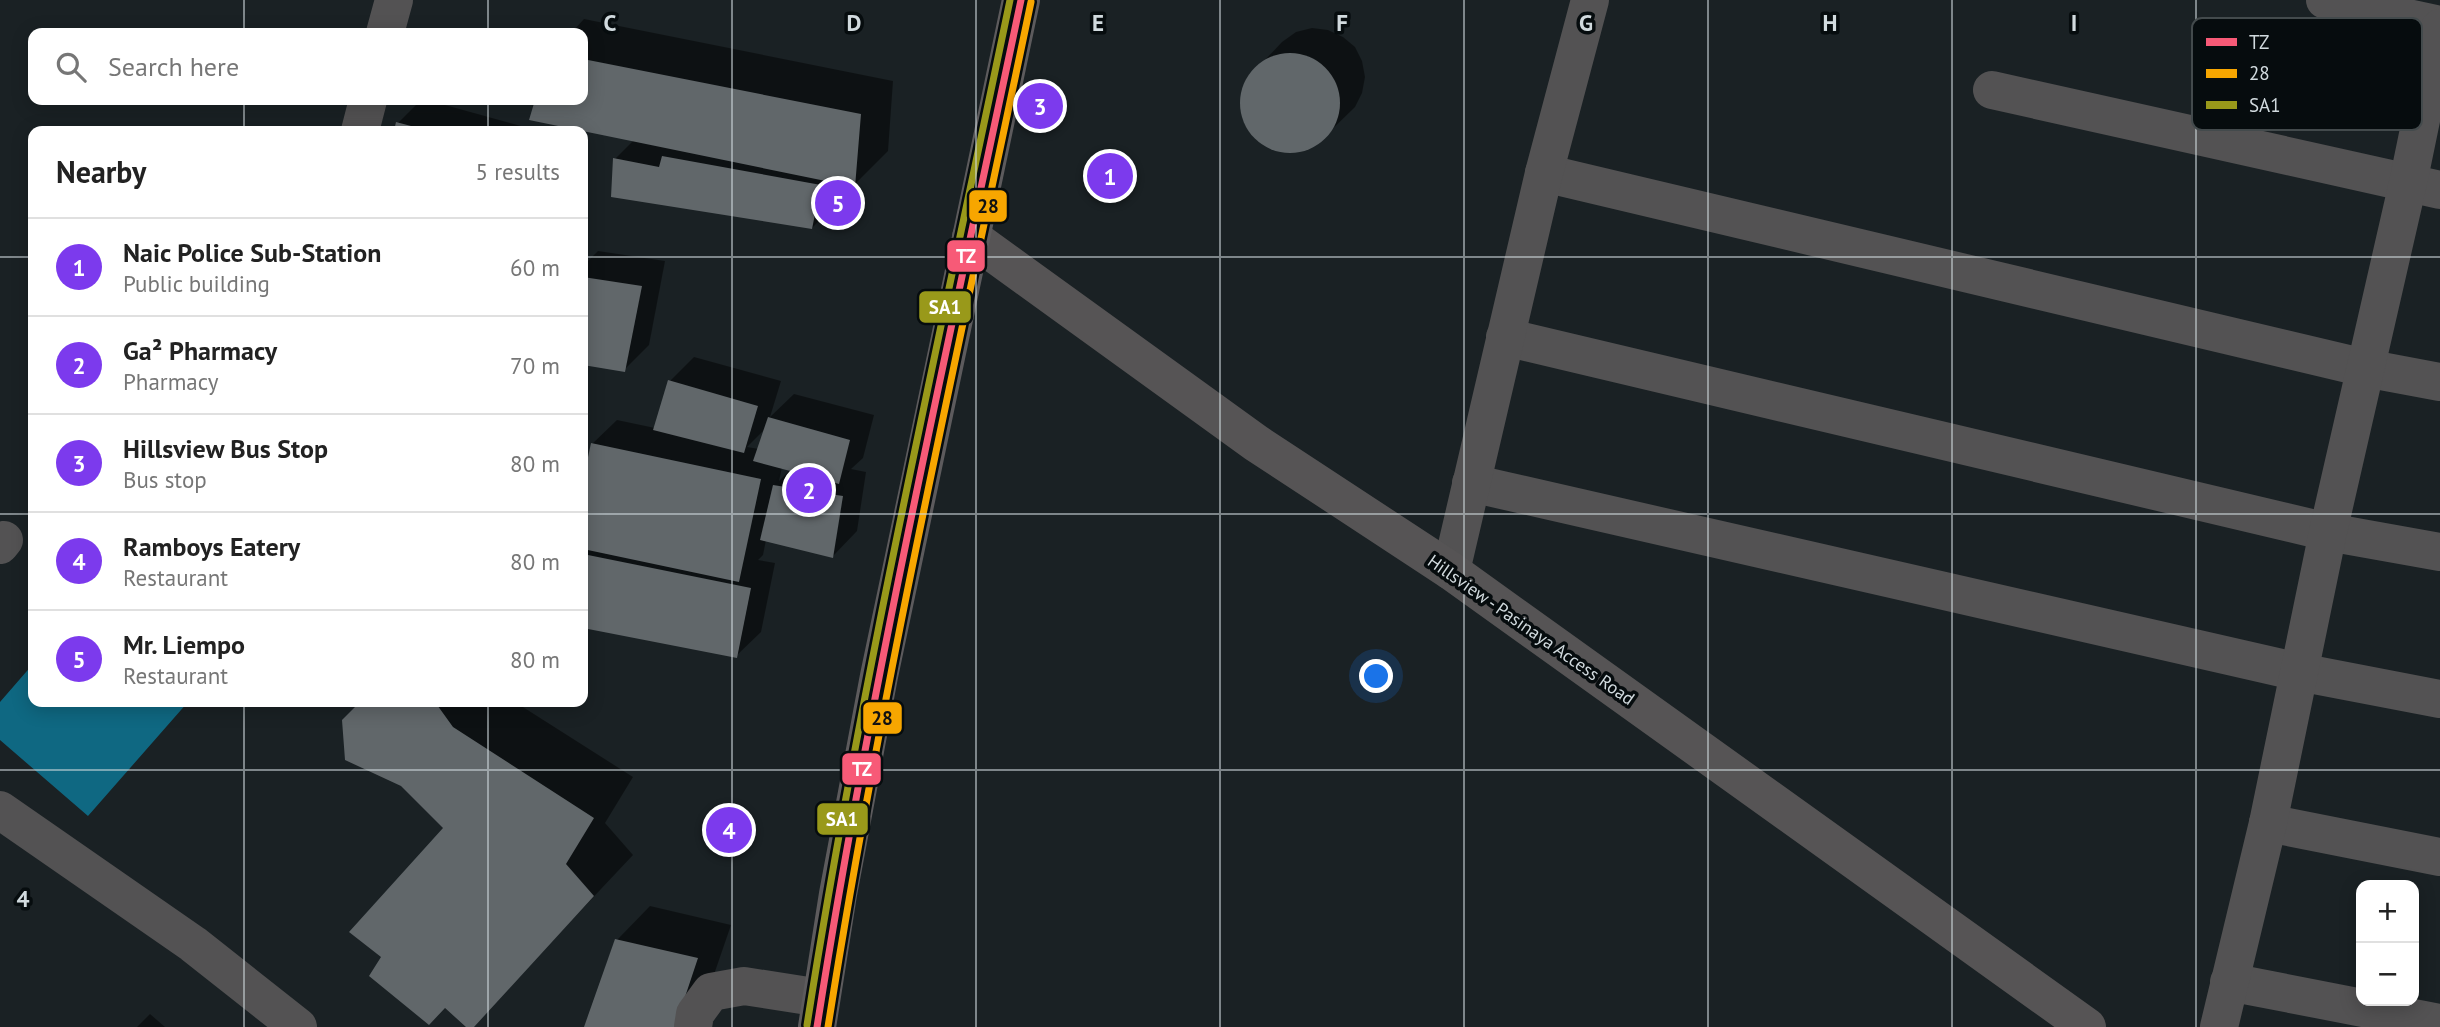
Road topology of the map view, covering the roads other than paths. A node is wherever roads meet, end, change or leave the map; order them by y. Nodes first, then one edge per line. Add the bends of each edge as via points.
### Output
1 (394, 0) edge
2 (1021, 0) edge
3 (1590, 0) edge
4 (2325, 0) edge
5 (2402, 18) edge
6 (2422, 23) edge
7 (2440, 27) edge
8 (386, 28) edge
9 (1992, 90) dead end
10 (367, 105) edge
11 (360, 126) edge
12 (1544, 173) junction
13 (2424, 187) edge
14 (971, 237) junction
15 (1505, 337) junction
16 (2365, 368) junction
17 (2440, 382) edge
18 (1471, 483) junction
19 (2328, 531) junction
20 (2440, 552) edge
21 (1451, 571) junction
22 (2299, 672) junction
23 (2440, 699) edge
24 (0, 810) edge
25 (2268, 823) junction
26 (2440, 857) edge
27 (2229, 982) junction
28 (819, 1013) edge
29 (2440, 1023) edge
30 (298, 1027) edge
31 (693, 1027) edge
32 (2087, 1027) edge
33 (2219, 1027) edge

1 - 8 street
2 - 14 main road
3 - 12 street
4 - 5 street
6 - 7 street
7 - 13 street
9 - 13 street
10 - 11 street
12 - 15 street
12 - 16 street
13 - 16 street
14 - 21 street, Hillsview - Pasinaya Access Road via 1256,443
14 - 28 main road via 880,676
15 - 18 street
15 - 19 street
16 - 17 street
16 - 19 street
18 - 21 street
18 - 22 street
19 - 20 street
19 - 22 street
21 - 32 street, Hillsview - Pasinaya Access Road
22 - 23 street
22 - 25 street
24 - 30 street via 193,944
25 - 26 street
25 - 27 street
27 - 29 street
27 - 33 street
28 - 31 street via 744,986 711,992 695,1014

